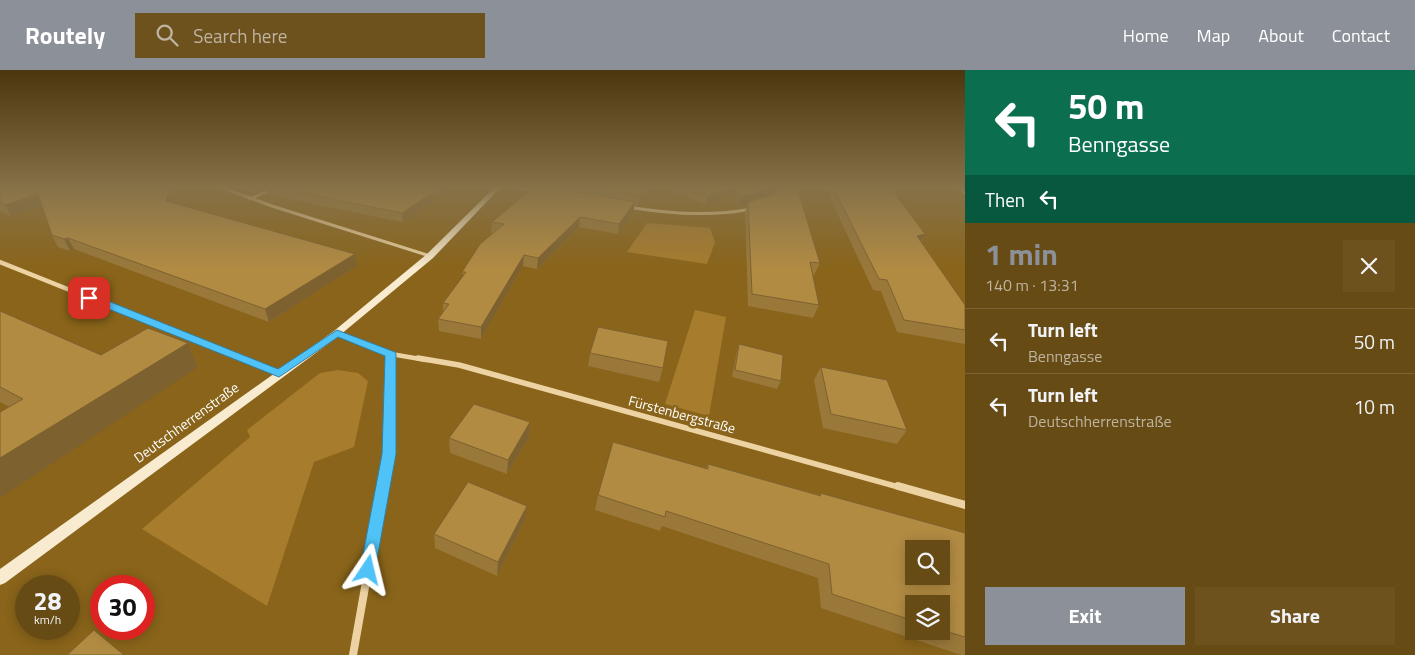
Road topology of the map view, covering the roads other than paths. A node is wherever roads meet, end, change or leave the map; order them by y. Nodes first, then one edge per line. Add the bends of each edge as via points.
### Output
1 (296, 214) edge
2 (471, 214) edge
3 (696, 214) edge
4 (712, 214) edge
5 (430, 256) junction
6 (0, 262) edge
7 (337, 333) junction
8 (391, 354) junction
9 (279, 373) junction
10 (965, 504) edge
11 (0, 578) edge
12 (353, 655) edge

1 - 5 street
2 - 5 street, Deutschherrenstraße
3 - 4 street
5 - 7 street, Deutschherrenstraße
6 - 9 street
7 - 8 street, Fürstenbergstraße
7 - 9 street, Deutschherrenstraße
8 - 10 street, Fürstenbergstraße via 459,366
8 - 12 street via 389,454
9 - 11 street, Deutschherrenstraße

